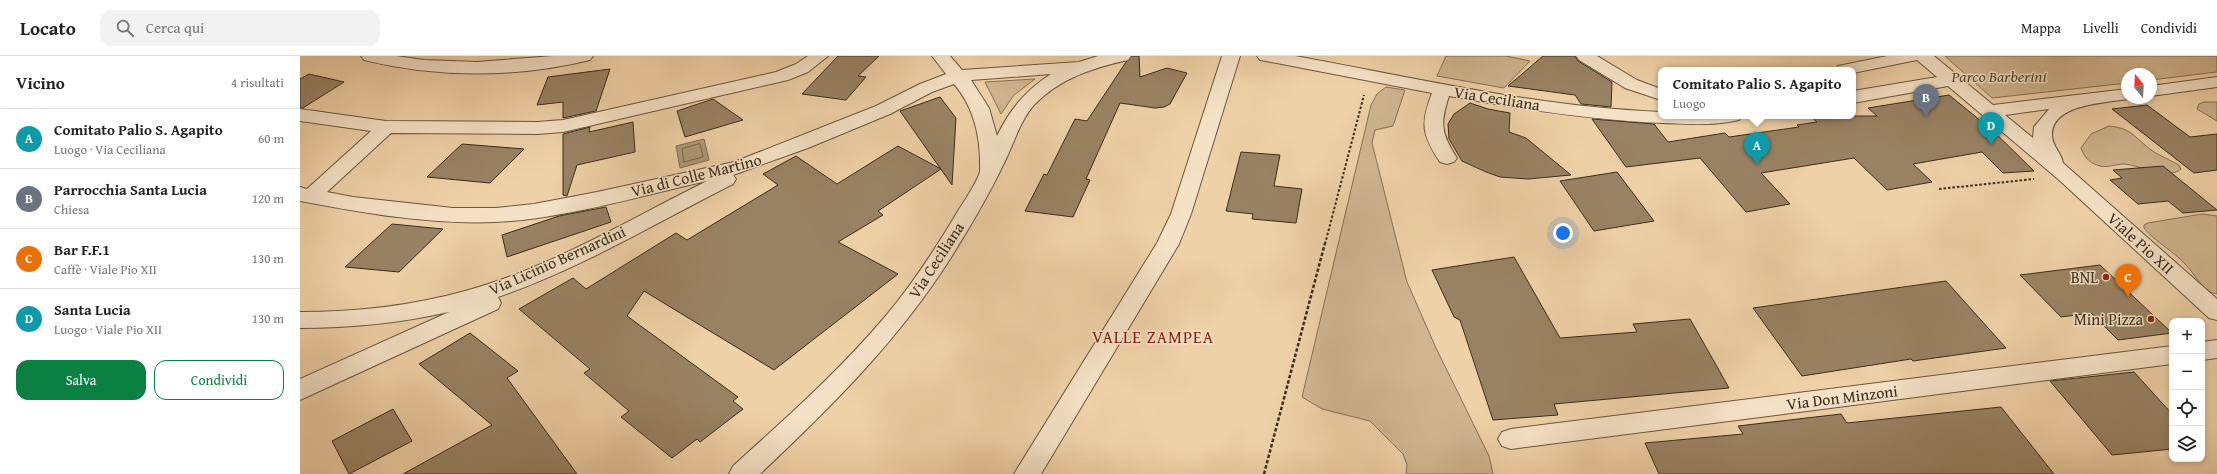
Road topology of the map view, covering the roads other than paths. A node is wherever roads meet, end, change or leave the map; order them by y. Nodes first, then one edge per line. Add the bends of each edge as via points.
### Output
1 (370, 56) edge
2 (584, 56) edge
3 (819, 56) edge
4 (941, 56) edge
5 (1122, 56) edge
6 (1231, 56) edge
7 (1266, 56) edge
8 (1585, 56) edge
9 (1913, 56) edge
10 (1923, 56) edge
11 (1876, 64) junction
12 (1078, 67) junction
13 (1856, 68) edge
14 (1856, 75) edge
15 (958, 76) junction
16 (1952, 80) junction
17 (2217, 82) edge
18 (1856, 84) edge
19 (1917, 86) junction
20 (1442, 89) junction
21 (2157, 90) edge
22 (1658, 94) edge
23 (2121, 95) edge
24 (1856, 96) edge
25 (2100, 97) junction
26 (1990, 111) junction
27 (300, 115) edge
28 (1658, 117) edge
29 (386, 127) junction
30 (775, 154) junction
31 (1447, 158) dead end
32 (988, 174) junction
33 (2065, 175) junction
34 (306, 194) edge
35 (594, 246) junction
36 (2217, 312) edge
37 (300, 320) edge
38 (2217, 349) edge
39 (2205, 351) edge
40 (2169, 355) edge
41 (300, 390) edge
42 (1511, 439) dead end
43 (742, 474) edge
44 (1027, 474) edge

1 - 2 street via 411,64 471,69 512,67
3 - 29 street via 802,68 782,76 563,126
4 - 15 street
5 - 12 street, Via Ceciliana
6 - 44 street via 1181,214 1168,244
7 - 20 street, Via Ceciliana
8 - 22 street via 1631,84
9 - 11 street
10 - 16 street, Viale Pio XII
11 - 13 street
11 - 14 street
12 - 15 street, Via di Colle Martino
12 - 32 street, Via Ceciliana via 1054,80 1023,107
15 - 30 street, Via di Colle Martino
15 - 32 street via 974,96 983,115 988,141
16 - 19 street
16 - 26 street, Viale Pio XII
17 - 21 street
18 - 19 street
19 - 24 street
20 - 28 street, Via Ceciliana via 1522,103
20 - 31 street via 1431,124 1436,140
23 - 25 street
25 - 26 street
25 - 33 street, Viale Pio XII via 2061,109 2044,126 2044,145
26 - 33 street, Viale Pio XII
27 - 29 street
29 - 34 street
30 - 34 street, Via di Colle Martino via 739,167 597,199 496,215 453,215 353,204
30 - 35 street, Via Licinio Bernardini
32 - 43 street, Via Ceciliana via 934,267 893,325 839,385
33 - 36 street, Viale Pio XII
35 - 37 street, Via Licinio Bernardini via 513,283 471,298 369,318
35 - 41 street via 567,268
38 - 39 street
40 - 42 street, Via Don Minzoni

